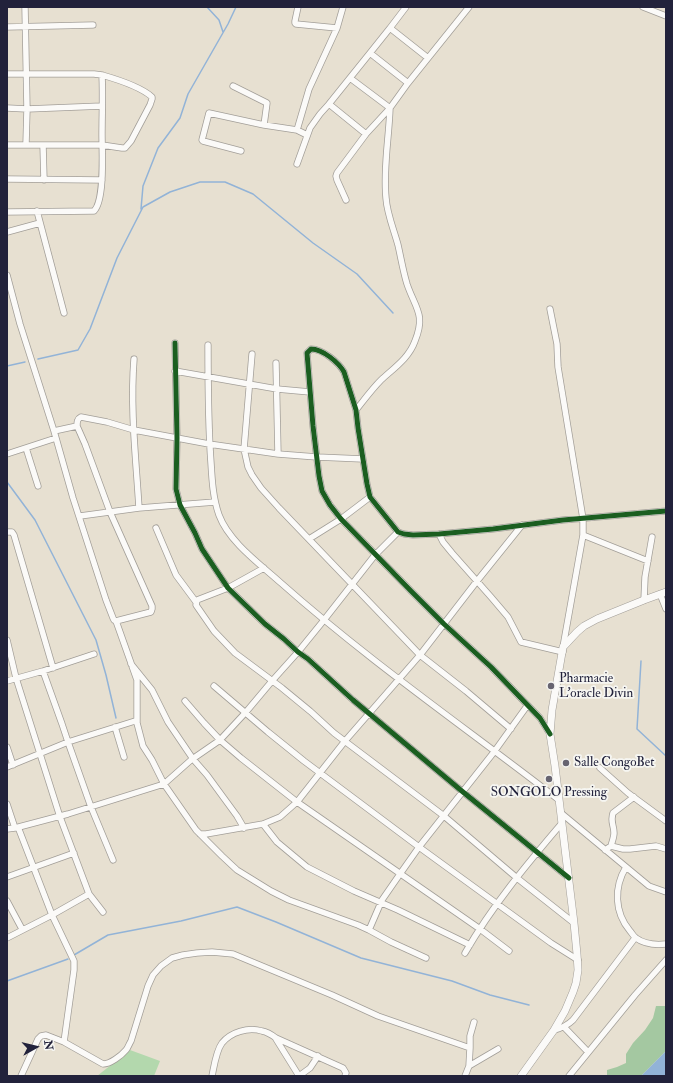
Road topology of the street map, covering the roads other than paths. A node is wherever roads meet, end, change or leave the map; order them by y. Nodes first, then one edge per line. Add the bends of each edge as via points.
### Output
1 (24, 7) edge
2 (298, 7) edge
3 (343, 7) edge
4 (406, 7) edge
5 (469, 7) edge
6 (643, 7) edge
7 (666, 15) edge
8 (93, 25) dead end
9 (7, 27) edge
10 (25, 27) junction
11 (337, 28) junction
12 (390, 28) junction
13 (370, 53) junction
14 (428, 58) junction
15 (7, 74) edge
16 (26, 74) junction
17 (102, 75) junction
18 (350, 78) junction
19 (408, 83) junction
20 (233, 86) dead end
21 (329, 104) junction
22 (102, 106) junction
23 (7, 108) edge
24 (390, 108) junction
25 (27, 109) junction
26 (264, 125) junction
27 (297, 130) junction
28 (366, 134) junction
29 (308, 135) junction
30 (26, 144) junction
31 (7, 145) edge
32 (43, 145) junction
33 (102, 145) junction
34 (240, 151) dead end
35 (297, 164) dead end
36 (7, 179) edge
37 (44, 180) junction
38 (102, 180) junction
39 (346, 200) dead end
40 (37, 211) junction
41 (7, 212) edge
42 (40, 223) junction
43 (7, 232) edge
44 (7, 275) edge
45 (550, 309) dead end
46 (64, 314) dead end
47 (175, 343) dead end
48 (208, 345) dead end
49 (252, 354) dead end
50 (134, 359) dead end
51 (276, 363) dead end
52 (175, 371) junction
53 (208, 376) junction
54 (250, 384) junction
55 (277, 389) junction
56 (310, 392) junction
57 (356, 410) junction
58 (77, 426) junction
59 (134, 430) junction
60 (54, 431) junction
61 (56, 438) junction
62 (177, 438) junction
63 (210, 444) junction
64 (26, 448) junction
65 (244, 449) junction
66 (7, 454) edge
67 (278, 454) junction
68 (317, 457) junction
69 (363, 459) junction
70 (38, 486) dead end
71 (370, 497) junction
72 (215, 502) junction
73 (180, 505) junction
74 (139, 508) junction
75 (666, 508) edge
76 (666, 511) edge
77 (110, 512) junction
78 (656, 512) junction
79 (80, 516) junction
80 (341, 519) junction
81 (583, 519) junction
82 (522, 525) junction
83 (156, 528) dead end
84 (7, 532) edge
85 (398, 532) junction
86 (439, 534) junction
87 (583, 535) junction
88 (652, 536) dead end
89 (309, 539) junction
90 (375, 555) junction
91 (648, 561) junction
92 (264, 568) junction
93 (477, 581) junction
94 (352, 584) junction
95 (228, 588) junction
96 (663, 593) edge
97 (644, 600) junction
98 (196, 602) junction
99 (666, 609) edge
100 (324, 620) junction
101 (116, 621) junction
102 (444, 624) junction
103 (7, 640) edge
104 (563, 649) junction
105 (298, 652) junction
106 (94, 654) dead end
107 (420, 655) junction
108 (131, 664) junction
109 (53, 668) junction
110 (43, 671) junction
111 (16, 678) junction
112 (400, 679) junction
113 (7, 680) edge
114 (272, 680) junction
115 (214, 686) dead end
116 (185, 701) dead end
117 (527, 706) junction
118 (246, 712) junction
119 (369, 713) junction
120 (137, 723) junction
121 (116, 727) junction
122 (511, 729) junction
123 (550, 734) junction
124 (220, 740) junction
125 (345, 741) junction
126 (68, 742) junction
127 (7, 747) edge
128 (494, 752) junction
129 (40, 754) junction
130 (124, 757) dead end
131 (193, 759) junction
132 (13, 765) junction
133 (7, 767) edge
134 (600, 768) dead end
135 (320, 773) junction
136 (164, 784) junction
137 (463, 792) junction
138 (634, 797) junction
139 (559, 800) junction
140 (297, 802) junction
141 (7, 804) edge
142 (92, 807) junction
143 (561, 813) junction
144 (60, 816) junction
145 (444, 816) junction
146 (666, 821) edge
147 (562, 822) junction
148 (263, 824) junction
149 (17, 828) junction
150 (244, 828) junction
151 (7, 829) edge
152 (200, 834) junction
153 (611, 846) junction
154 (419, 847) junction
155 (666, 849) edge
156 (605, 850) junction
157 (538, 852) junction
158 (74, 853) junction
159 (113, 860) dead end
160 (33, 867) junction
161 (626, 867) junction
162 (400, 874) junction
163 (7, 877) edge
164 (517, 878) junction
165 (568, 878) junction
166 (666, 892) edge
167 (89, 894) junction
168 (7, 901) edge
169 (381, 903) junction
170 (498, 904) junction
171 (103, 912) dead end
172 (52, 915) junction
173 (574, 922) junction
174 (480, 929) junction
175 (22, 930) junction
176 (369, 930) junction
177 (7, 938) edge
178 (636, 938) junction
179 (666, 944) edge
180 (470, 946) junction
181 (509, 951) dead end
182 (465, 953) dead end
183 (426, 958) dead end
184 (578, 960) junction
185 (666, 960) edge
186 (474, 1022) dead end
187 (564, 1027) junction
188 (554, 1030) junction
189 (276, 1038) junction
190 (64, 1042) junction
191 (470, 1048) junction
192 (498, 1048) dead end
193 (588, 1052) junction
194 (318, 1056) junction
195 (469, 1066) junction
196 (21, 1076) edge
197 (212, 1076) edge
198 (299, 1076) edge
199 (345, 1076) edge
200 (465, 1076) edge
201 (521, 1076) edge
202 (569, 1076) edge

1 - 10 street
2 - 11 street via 296,24
3 - 11 street
4 - 12 street
5 - 14 street
6 - 7 street
8 - 10 street
9 - 10 street
10 - 16 street
11 - 27 street via 309,89
12 - 13 street
12 - 14 street
13 - 18 street
13 - 19 street
14 - 19 street
15 - 16 street
16 - 17 street
16 - 25 street
17 - 22 street
17 - 33 street via 124,82 152,97 127,146 122,148
18 - 21 street
18 - 24 street
19 - 24 street
20 - 26 street via 266,102
21 - 28 street
21 - 29 street via 314,121
22 - 25 street
22 - 33 street
23 - 25 street
24 - 28 street
24 - 57 street via 386,200 407,284 418,308 419,328 410,351
25 - 30 street
26 - 27 street
26 - 34 street via 209,113 202,140
27 - 29 street
28 - 39 street via 336,176
29 - 35 street
30 - 31 street
30 - 32 street
32 - 33 street
32 - 37 street
33 - 38 street
36 - 37 street
37 - 38 street
38 - 40 street via 98,208 94,211
40 - 41 street
40 - 42 street
42 - 43 street
42 - 46 street
44 - 60 street
45 - 81 street
47 - 52 street
48 - 53 street
49 - 54 street
50 - 59 street
51 - 55 street
52 - 53 street
52 - 62 street
53 - 54 street
53 - 63 street
54 - 55 street
54 - 65 street
55 - 56 street
55 - 67 street
56 - 57 street via 307,354 314,349 341,367
56 - 68 street
57 - 69 street
58 - 59 street via 81,417
58 - 60 street
58 - 77 street
59 - 62 street
59 - 74 street
60 - 61 street
61 - 64 street
61 - 79 street
62 - 63 street
62 - 73 street via 176,489
63 - 65 street
63 - 72 street
64 - 66 street
64 - 70 street
65 - 67 street
65 - 89 street via 248,467 261,488
67 - 68 street
68 - 69 street
68 - 80 street via 322,491
69 - 71 street
71 - 80 street
71 - 85 street
72 - 73 street
72 - 92 street via 222,521 233,538
73 - 74 street
73 - 95 street via 202,549
74 - 77 street
75 - 78 street
76 - 78 street
77 - 79 street
77 - 101 street via 152,606 150,612
78 - 81 street
79 - 101 street via 106,600
80 - 89 street
80 - 90 street
81 - 82 street
81 - 87 street
82 - 86 street
82 - 93 street
83 - 98 street via 176,574
84 - 109 street via 14,535
85 - 86 street via 414,535
85 - 90 street
86 - 93 street
87 - 91 street
87 - 104 street
88 - 91 street
89 - 94 street
90 - 94 street
90 - 102 street
91 - 97 street
92 - 95 street
92 - 100 street
93 - 102 street
93 - 104 street via 508,617 521,642
94 - 100 street
94 - 107 street
95 - 98 street
95 - 105 street
96 - 97 street
96 - 99 street
97 - 104 street via 584,626
98 - 114 street via 214,631 235,653
100 - 105 street
100 - 112 street
101 - 108 street
102 - 107 street
102 - 117 street via 491,667
103 - 111 street
104 - 123 street
105 - 114 street
105 - 119 street
106 - 109 street
107 - 112 street
107 - 122 street
108 - 120 street via 137,680
108 - 131 street via 152,690 168,722
109 - 110 street
110 - 111 street
110 - 126 street
111 - 113 street
111 - 129 street
112 - 119 street
112 - 128 street
114 - 118 street
114 - 125 street
115 - 118 street
116 - 124 street
117 - 122 street
117 - 123 street via 540,718
118 - 124 street
118 - 135 street
119 - 125 street
119 - 137 street
120 - 121 street via 133,721
120 - 136 street via 143,746
121 - 126 street
121 - 130 street
122 - 128 street
123 - 139 street
124 - 131 street
124 - 140 street
125 - 135 street
125 - 145 street
126 - 129 street
126 - 142 street
127 - 132 street
128 - 137 street
128 - 139 street
129 - 132 street
129 - 144 street
131 - 136 street
131 - 150 street
132 - 133 street
134 - 138 street
135 - 140 street
135 - 154 street
136 - 142 street
136 - 152 street
137 - 145 street
137 - 157 street
138 - 146 street
138 - 153 street via 613,813 614,831
139 - 143 street
140 - 148 street via 280,817
140 - 162 street
141 - 149 street
142 - 144 street
142 - 159 street
143 - 147 street
143 - 156 street
144 - 149 street
144 - 158 street
145 - 154 street
145 - 164 street
147 - 157 street
147 - 165 street
148 - 150 street
148 - 169 street via 277,842 307,867
149 - 151 street
149 - 160 street
150 - 152 street
152 - 176 street via 237,870 271,891
153 - 155 street via 623,849 656,846
153 - 156 street
154 - 162 street
154 - 170 street
156 - 161 street
157 - 164 street
157 - 165 street
158 - 160 street
158 - 167 street
160 - 163 street
160 - 172 street
161 - 166 street via 649,886
161 - 178 street via 619,882 617,903 627,928
162 - 169 street
162 - 174 street
164 - 170 street
164 - 173 street
165 - 173 street
167 - 171 street
167 - 172 street
168 - 175 street
169 - 176 street
169 - 180 street
170 - 174 street
170 - 184 street
172 - 175 street
172 - 190 street via 74,962
173 - 184 street
174 - 180 street
174 - 181 street
175 - 177 street
176 - 183 street
178 - 179 street via 652,944
178 - 187 street via 573,1020
180 - 182 street
184 - 188 street via 573,992
185 - 193 street
186 - 191 street
187 - 188 street
187 - 193 street
188 - 201 street
189 - 194 street
189 - 197 street via 262,1030 247,1030 234,1034 222,1044
189 - 198 street
190 - 191 street via 103,1064 110,1062 127,1049 152,975 172,958 183,954 212,952 233,954 378,1016
190 - 196 street via 46,1035 41,1036
191 - 195 street
192 - 195 street
193 - 202 street
194 - 198 street via 310,1068
194 - 199 street via 343,1068
195 - 200 street

